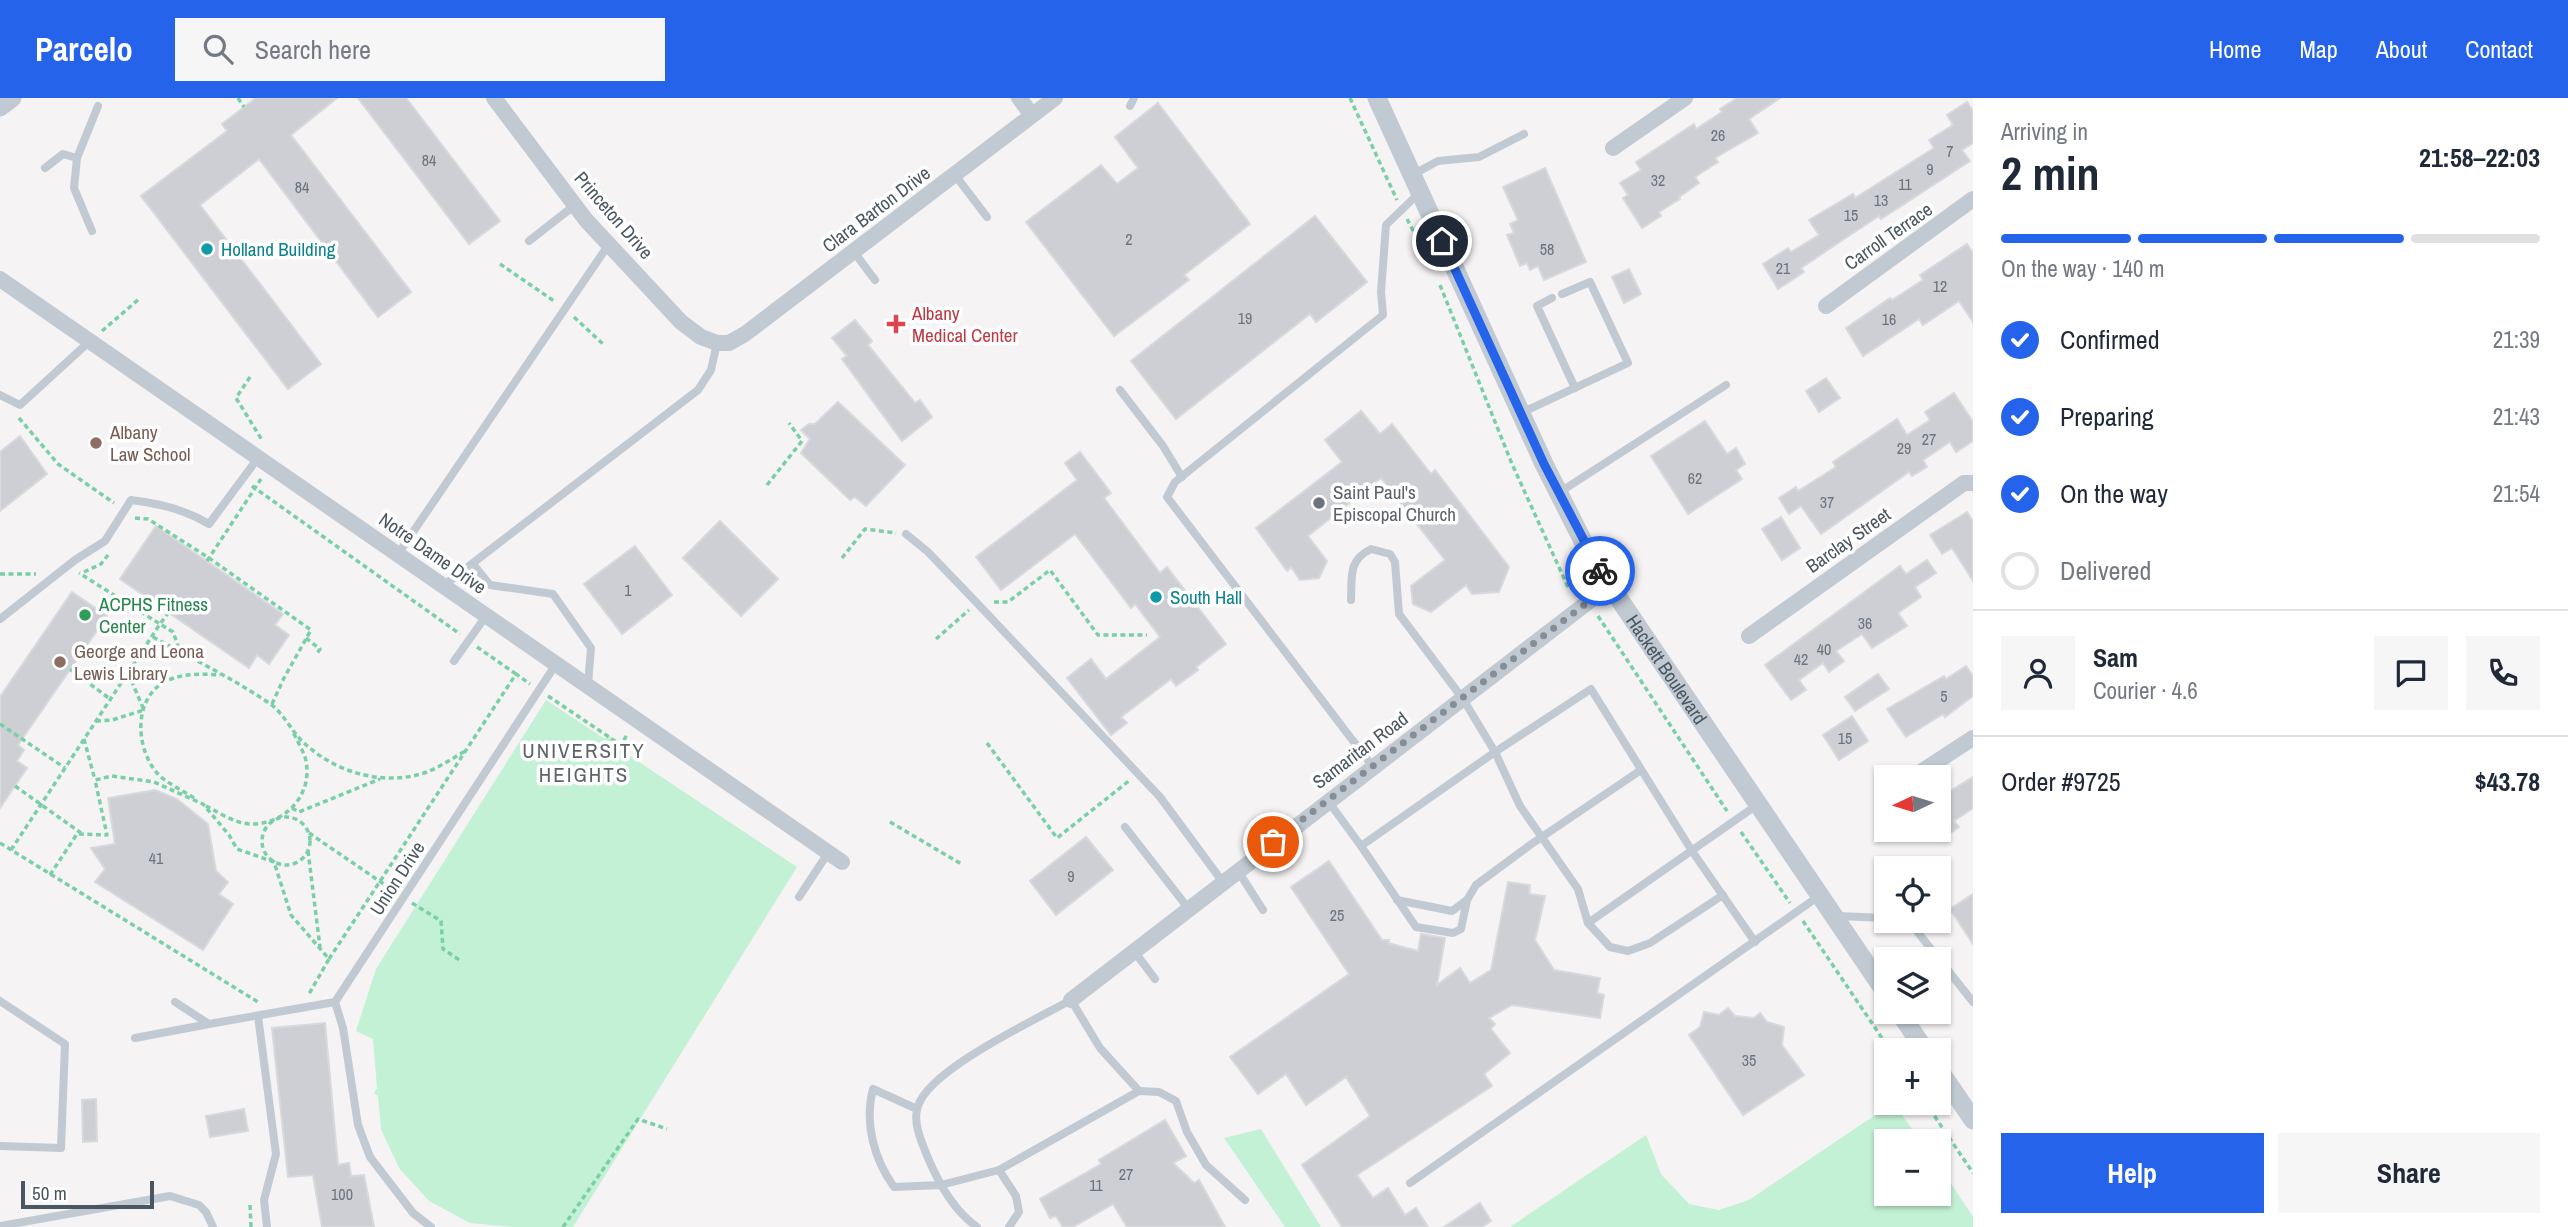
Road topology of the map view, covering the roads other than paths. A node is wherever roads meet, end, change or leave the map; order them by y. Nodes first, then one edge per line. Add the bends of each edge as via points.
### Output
1 (12, 98) edge
2 (494, 98) edge
3 (1019, 98) edge
4 (1055, 98) edge
5 (1377, 98) edge
6 (1685, 98) edge
7 (99, 106) dead end
8 (0, 107) edge
9 (1032, 115) junction
10 (1524, 134) dead end
11 (1612, 148) dead end
12 (77, 158) junction
13 (45, 167) dead end
14 (956, 175) junction
15 (1416, 183) junction
16 (1973, 199) edge
17 (575, 205) junction
18 (987, 217) dead end
19 (92, 231) dead end
20 (529, 241) dead end
21 (608, 244) junction
22 (854, 252) junction
23 (0, 279) edge
24 (875, 280) dead end
25 (1562, 294) dead end
26 (1552, 298) dead end
27 (1825, 306) dead end
28 (90, 341) junction
29 (717, 343) junction
30 (1726, 385) dead end
31 (1575, 388) junction
32 (1120, 390) dead end
33 (0, 395) edge
34 (1521, 413) junction
35 (258, 458) junction
36 (1182, 477) junction
37 (1973, 483) edge
38 (1558, 494) junction
39 (905, 534) road end
40 (398, 554) junction
41 (473, 564) junction
42 (443, 586) junction
43 (1609, 586) junction
44 (1351, 600) dead end
45 (486, 616) junction
46 (0, 619) edge
47 (1749, 636) dead end
48 (454, 661) dead end
49 (556, 664) junction
50 (588, 686) junction
51 (1463, 699) junction
52 (1973, 738) edge
53 (1495, 752) junction
54 (1931, 765) edge
55 (1373, 767) junction
56 (1641, 770) junction
57 (1328, 801) junction
58 (1757, 805) junction
59 (1125, 827) dead end
60 (1541, 839) junction
61 (1361, 846) junction
62 (1692, 851) junction
63 (835, 857) joint
64 (1237, 870) junction
65 (1222, 881) junction
66 (1723, 895) junction
67 (1819, 896) junction
68 (799, 897) dead end
69 (1397, 900) junction
70 (1467, 900) junction
71 (1188, 908) junction
72 (1263, 910) dead end
73 (1834, 916) junction
74 (1874, 918) edge
75 (1588, 923) junction
76 (1918, 933) edge
77 (1755, 942) junction
78 (1134, 951) junction
79 (1874, 975) edge
80 (1155, 979) dead end
81 (1071, 1000) junction
82 (0, 1001) edge
83 (174, 1002) dead end
84 (335, 1002) junction
85 (1973, 1002) edge
86 (258, 1016) junction
87 (209, 1024) junction
88 (135, 1038) dead end
89 (1951, 1088) edge
90 (1139, 1091) junction
91 (916, 1109) junction
92 (1973, 1120) edge
93 (0, 1146) edge
94 (999, 1170) junction
95 (1410, 1183) dead end
96 (941, 1185) junction
97 (1245, 1200) dead end
98 (0, 1226) edge
99 (213, 1227) edge
100 (267, 1227) edge
101 (431, 1227) edge
102 (977, 1227) edge
103 (1009, 1227) edge

1 - 8 street
2 - 17 street, Princeton Drive
3 - 9 street
4 - 9 street, Clara Barton Drive
5 - 15 street, Hackett Boulevard
6 - 11 street
7 - 12 lane
9 - 14 street, Clara Barton Drive
10 - 15 lane via 1479,157 1438,161
12 - 13 lane via 63,154
12 - 19 lane via 74,188
14 - 18 lane
14 - 22 street, Clara Barton Drive
15 - 34 street, Hackett Boulevard
15 - 36 lane via 1386,225 1383,315
16 - 27 street, Carroll Terrace
17 - 20 lane
17 - 21 street, Princeton Drive
21 - 29 street, Princeton Drive via 681,322
21 - 40 lane
22 - 24 lane
22 - 29 street, Clara Barton Drive via 745,334 729,343
23 - 28 street, Notre Dame Drive
25 - 31 lane via 1590,282 1628,363
26 - 31 lane via 1537,306
28 - 33 lane via 20,405
28 - 35 street, Notre Dame Drive
29 - 41 lane via 711,370 698,390
30 - 38 lane
31 - 34 lane
32 - 36 lane
34 - 38 street, Hackett Boulevard
35 - 40 street, Notre Dame Drive
35 - 46 lane via 209,524 162,504 131,499 105,541
36 - 55 lane via 1167,497
37 - 47 street, Barclay Street via 1965,484
38 - 43 street, Hackett Boulevard
39 - 65 lane via 928,552 1160,797
40 - 42 street, Notre Dame Drive
41 - 42 lane
41 - 50 lane via 490,585 553,594 591,648
42 - 45 street, Notre Dame Drive
43 - 51 street, Samaritan Road
43 - 58 street, Hackett Boulevard
44 - 51 lane via 1353,566 1360,555 1371,549 1390,554 1395,562 1399,614
45 - 48 lane
45 - 49 street, Notre Dame Drive
49 - 50 street, Notre Dame Drive
49 - 84 lane, Union Drive
50 - 63 street, Notre Dame Drive
51 - 53 lane
51 - 55 street, Samaritan Road
52 - 54 street
53 - 56 lane via 1591,689
53 - 60 lane
53 - 61 lane
55 - 57 street, Samaritan Road
56 - 60 lane
56 - 62 lane
57 - 61 lane
57 - 64 street, Samaritan Road
58 - 62 lane
58 - 67 street, Hackett Boulevard
59 - 71 lane
60 - 70 lane via 1476,886
60 - 75 lane via 1578,889
61 - 69 lane
62 - 66 lane
62 - 75 lane
63 - 68 lane
64 - 65 street, Samaritan Road
64 - 72 lane
65 - 71 street, Samaritan Road
66 - 75 lane via 1650,943 1628,951 1610,947
66 - 77 lane
67 - 73 street, Hackett Boulevard
67 - 77 lane
69 - 70 lane via 1452,911
69 - 70 lane via 1416,927 1453,933 1461,929
71 - 78 street, Samaritan Road
73 - 74 lane
73 - 79 street, Hackett Boulevard
76 - 85 lane
77 - 95 lane
78 - 80 lane
78 - 81 street, Samaritan Road
81 - 90 lane via 1100,1048
81 - 91 lane via 964,1060 937,1080
82 - 93 lane via 65,1044 61,1148
83 - 87 lane
84 - 86 lane
84 - 101 lane via 358,1125 370,1157 413,1213
86 - 87 lane
86 - 100 lane via 276,1154 264,1200
87 - 88 lane
89 - 92 street
90 - 94 lane
90 - 97 lane via 1159,1092 1176,1101 1206,1165
91 - 96 lane via 921,1137
91 - 96 lane via 873,1089 870,1130 884,1174 894,1187
94 - 96 lane
94 - 103 lane via 1016,1196 1019,1212
96 - 102 lane via 965,1219
98 - 99 lane via 170,1196 199,1205

